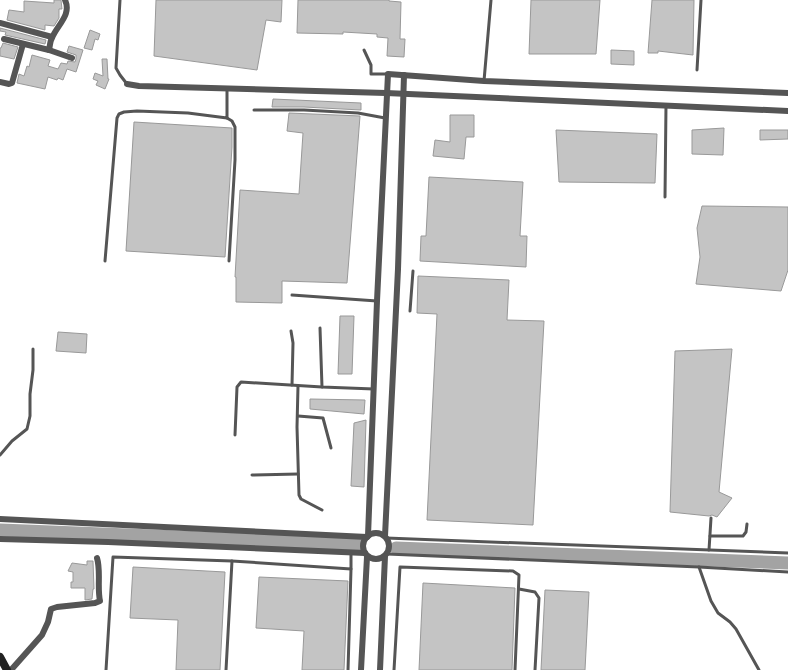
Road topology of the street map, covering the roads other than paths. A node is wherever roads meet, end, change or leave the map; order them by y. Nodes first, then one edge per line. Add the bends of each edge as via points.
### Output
1 (65, 0) edge
2 (120, 0) edge
3 (491, 0) edge
4 (700, 0) edge
5 (0, 22) edge
6 (52, 37) junction
7 (4, 39) dead end
8 (23, 44) junction
9 (49, 50) junction
10 (364, 50) dead end
11 (72, 58) dead end
12 (697, 70) dead end
13 (388, 74) junction
14 (404, 75) junction
15 (484, 80) junction
16 (0, 82) edge
17 (127, 84) joint
18 (226, 88) junction
19 (386, 93) junction
20 (788, 93) edge
21 (403, 94) junction
22 (666, 105) junction
23 (254, 110) dead end
24 (788, 111) edge
25 (227, 118) junction
26 (385, 118) junction
27 (665, 197) dead end
28 (105, 261) dead end
29 (229, 261) dead end
30 (413, 271) dead end
31 (292, 295) dead end
32 (377, 301) junction
33 (410, 311) dead end
34 (320, 328) dead end
35 (291, 332) dead end
36 (33, 349) dead end
37 (292, 385) junction
38 (298, 386) junction
39 (322, 387) junction
40 (374, 389) junction
41 (298, 416) junction
42 (235, 435) dead end
43 (331, 448) dead end
44 (0, 455) edge
45 (298, 474) junction
46 (252, 475) dead end
47 (322, 510) dead end
48 (0, 518) edge
49 (711, 518) dead end
50 (747, 524) dead end
51 (367, 536) junction
52 (710, 536) junction
53 (386, 537) junction
54 (0, 539) edge
55 (709, 550) junction
56 (350, 553) junction
57 (788, 553) edge
58 (366, 555) junction
59 (386, 555) junction
60 (97, 558) dead end
61 (232, 561) junction
62 (699, 567) junction
63 (351, 569) junction
64 (788, 572) edge
65 (519, 589) junction
66 (0, 657) edge
67 (7, 670) edge
68 (11, 670) edge
69 (106, 670) edge
70 (226, 670) edge
71 (348, 670) edge
72 (361, 670) edge
73 (380, 670) edge
74 (394, 670) edge
75 (515, 670) edge
76 (536, 670) edge
77 (759, 670) edge

1 - 6 street via 65,17
2 - 17 lane via 116,68
3 - 15 lane
4 - 12 lane
5 - 6 street
6 - 9 street
7 - 8 street
8 - 9 street
8 - 16 street via 12,83
9 - 11 street
10 - 13 lane via 371,65 371,74
13 - 14 street
13 - 19 street
14 - 15 street
14 - 21 street
15 - 20 street
17 - 18 street
18 - 19 street
18 - 25 lane
19 - 21 street
19 - 26 street
21 - 22 street
21 - 53 street
22 - 24 street
22 - 27 lane
23 - 26 lane via 358,113
25 - 28 lane via 188,112 137,111 119,114
25 - 29 lane via 235,127
26 - 32 street
30 - 33 lane
31 - 32 lane
32 - 40 street
34 - 39 lane
35 - 37 lane
36 - 44 lane via 30,416 27,429
37 - 38 lane
37 - 42 lane via 241,382 237,387
38 - 39 lane
38 - 41 lane
39 - 40 lane
40 - 51 street
41 - 43 lane via 323,418
41 - 45 lane
45 - 46 lane
45 - 47 lane via 301,499
48 - 51 street
49 - 52 lane
50 - 52 lane via 745,534 740,536
51 - 53 street via 378,533
51 - 58 street via 363,543
52 - 55 lane
53 - 55 lane
53 - 59 street via 389,547
54 - 56 street
55 - 57 lane
56 - 58 street
56 - 63 lane
58 - 59 street via 378,560
58 - 72 street
59 - 62 lane
59 - 73 street
60 - 68 street via 100,601 95,604 51,609 42,635
61 - 63 lane
61 - 69 lane via 113,557
61 - 70 lane
62 - 64 lane
62 - 77 lane via 718,614 736,629
63 - 71 lane
65 - 74 lane via 519,575 513,572 400,567
65 - 75 lane
65 - 76 lane via 535,592 539,598
66 - 67 street

